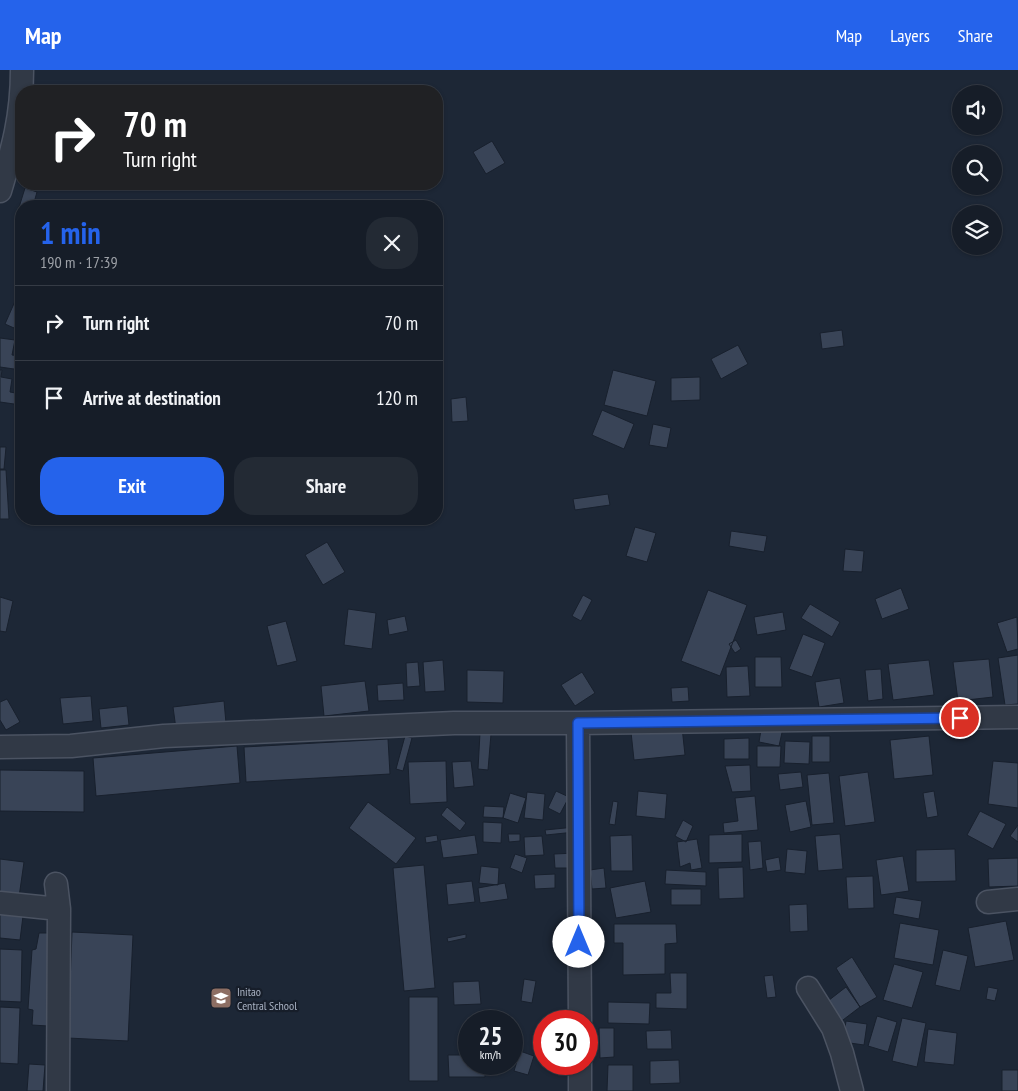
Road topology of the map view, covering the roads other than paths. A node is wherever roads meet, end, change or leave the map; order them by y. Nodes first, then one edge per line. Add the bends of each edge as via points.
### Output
1 (22, 70) edge
2 (21, 85) edge
3 (15, 140) edge
4 (0, 191) edge
5 (1018, 717) edge
6 (578, 723) junction
7 (0, 747) edge
8 (56, 884) dead end
9 (1018, 899) edge
10 (988, 902) dead end
11 (0, 903) edge
12 (59, 909) junction
13 (808, 988) dead end
14 (580, 1010) edge
15 (580, 1075) edge
16 (58, 1091) edge
17 (580, 1091) edge
18 (852, 1091) edge

1 - 2 street
3 - 4 street
5 - 6 street
6 - 7 street via 454,723 164,736 71,746
6 - 14 street
8 - 12 street
9 - 10 street
11 - 12 street
12 - 16 street
13 - 18 street via 833,1028
15 - 17 street

